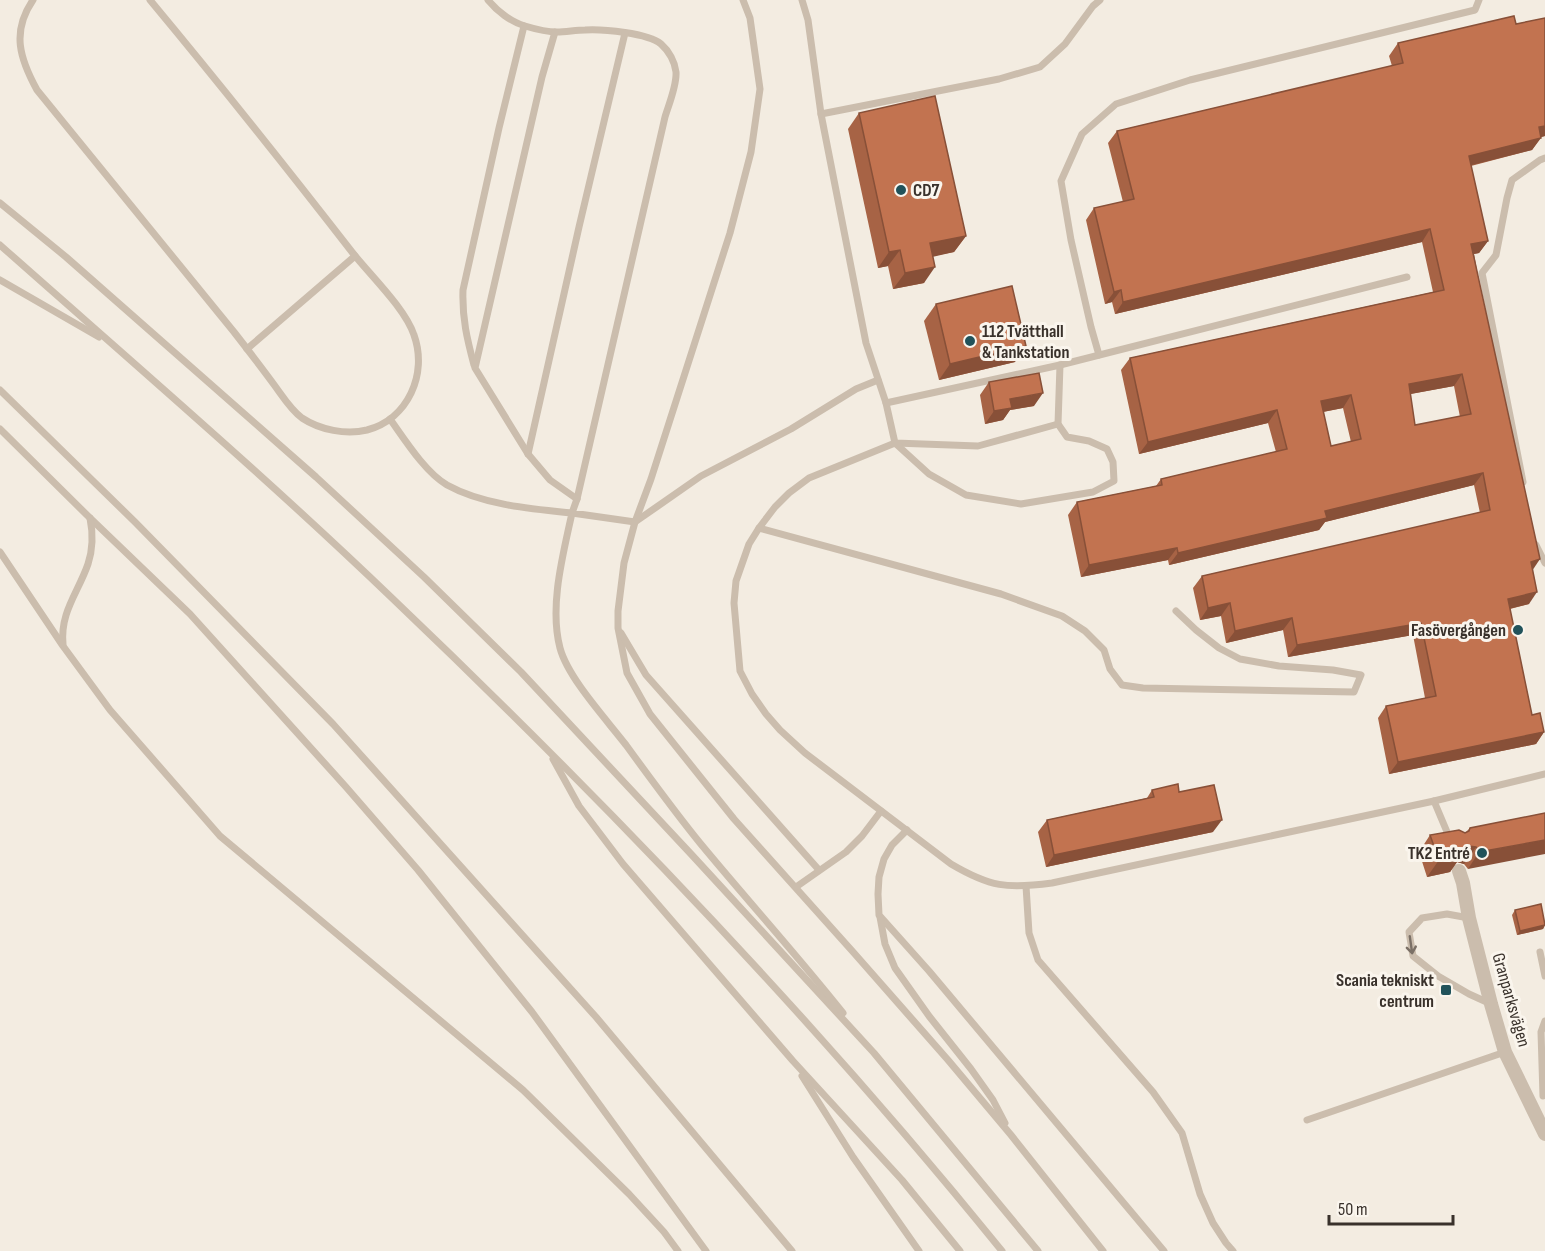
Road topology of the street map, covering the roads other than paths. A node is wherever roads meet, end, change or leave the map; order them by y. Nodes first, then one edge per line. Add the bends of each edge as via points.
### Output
1 (33, 0) edge
2 (150, 0) edge
3 (488, 0) edge
4 (743, 0) edge
5 (801, 0) edge
6 (1100, 0) edge
7 (1479, 0) edge
8 (524, 26) junction
9 (555, 32) junction
10 (625, 33) junction
11 (821, 114) junction
12 (1545, 158) edge
13 (0, 203) edge
14 (0, 246) edge
15 (355, 256) junction
16 (1407, 277) dead end
17 (0, 280) edge
18 (113, 345) junction
19 (247, 349) junction
20 (1099, 355) junction
21 (1060, 365) junction
22 (475, 368) junction
23 (878, 380) junction
24 (0, 390) edge
25 (886, 404) junction
26 (390, 419) junction
27 (1058, 423) junction
28 (0, 429) edge
29 (895, 443) junction
30 (528, 454) junction
31 (1525, 491) edge
32 (578, 499) junction
33 (572, 513) junction
34 (90, 518) junction
35 (635, 522) junction
36 (759, 528) junction
37 (1534, 537) edge
38 (0, 552) edge
39 (1545, 563) edge
40 (1176, 611) dead end
41 (618, 628) junction
42 (63, 646) junction
43 (547, 749) junction
44 (1545, 774) edge
45 (1434, 801) junction
46 (881, 811) junction
47 (907, 830) junction
48 (1454, 844) edge
49 (819, 870) junction
50 (1459, 871) edge
51 (1026, 886) junction
52 (796, 887) junction
53 (879, 915) junction
54 (1469, 918) junction
55 (1540, 952) dead end
56 (1545, 976) edge
57 (1491, 1004) junction
58 (1545, 1021) edge
59 (1505, 1052) junction
60 (874, 1053) junction
61 (793, 1061) junction
62 (1543, 1096) dead end
63 (1307, 1120) dead end
64 (1545, 1134) edge
65 (1011, 1135) junction
66 (678, 1251) edge
67 (706, 1251) edge
68 (792, 1251) edge
69 (919, 1251) edge
70 (960, 1251) edge
71 (1002, 1251) edge
72 (1038, 1251) edge
73 (1103, 1251) edge
74 (1164, 1251) edge
75 (1233, 1251) edge

1 - 19 lane via 20,26 19,43 37,90
2 - 15 lane
3 - 8 lane
4 - 35 lane via 750,18 760,89 751,152 730,232
5 - 11 lane via 808,20
6 - 11 lane via 1065,44 1040,67 999,79
7 - 20 lane via 1476,10 1190,80 1116,104 1082,134 1061,181
8 - 9 lane
8 - 22 lane via 463,290 462,313
9 - 10 lane
9 - 22 lane
10 - 30 lane
10 - 32 lane via 661,44 672,57 676,81
11 - 23 lane via 866,342
12 - 31 lane via 1512,180 1496,255 1482,273
13 - 60 lane via 299,462 521,672
14 - 18 lane
15 - 19 lane
15 - 26 lane via 405,318 418,352 414,389 405,406
16 - 20 lane
17 - 18 lane
18 - 43 lane via 392,597
19 - 26 lane via 302,418 334,431 353,432
20 - 21 lane
21 - 25 lane
21 - 27 lane
22 - 30 lane
23 - 25 lane
23 - 35 lane via 701,476
24 - 68 lane via 333,724 597,1017
25 - 29 lane
26 - 33 lane via 429,469 447,484 504,504
27 - 29 lane via 978,446
27 - 29 lane via 1067,437 1107,449 1113,462 1114,481 1093,492 1021,504 966,495 929,474
28 - 34 lane
29 - 36 lane via 809,478 782,500
30 - 32 lane via 550,480
32 - 33 lane
33 - 35 lane
33 - 60 lane via 557,601 559,645 568,667 700,843 811,972
34 - 42 lane via 89,561 65,613
34 - 67 lane via 190,614 418,870 532,1012
35 - 41 lane via 624,563
36 - 40 lane via 1001,594 1062,616 1104,650 1110,669 1122,685 1354,692 1361,675 1240,659 1219,648
36 - 46 lane via 736,581 740,671 780,730
37 - 39 lane
38 - 42 lane
41 - 49 lane via 645,675
41 - 52 lane via 627,673 650,714 734,819
42 - 66 lane via 110,710 220,836 523,1090 629,1194
43 - 61 lane via 579,806 624,864
43 - 71 lane via 741,949
44 - 45 lane
45 - 48 lane
45 - 51 lane
46 - 47 lane
46 - 49 lane via 846,852
47 - 51 lane via 973,877 989,883
47 - 53 lane via 884,859 879,877
49 - 52 lane
50 - 54 street, Granparksvägen
51 - 75 lane via 1029,933 1038,960 1153,1092 1182,1133 1200,1194 1213,1223
52 - 65 lane
53 - 65 lane via 885,944 896,968 993,1100
53 - 74 lane
54 - 57 street, Granparksvägen
54 -> 57 lane via 1447,914 1422,918 1409,932 1413,956 1438,976
55 - 56 lane
57 - 59 street, Granparksvägen
58 - 62 lane via 1541,1032
59 - 63 lane
59 - 64 street, Granparksvägen
60 - 72 lane
61 - 69 lane via 853,1157
61 - 70 lane via 902,1180
65 - 73 lane

